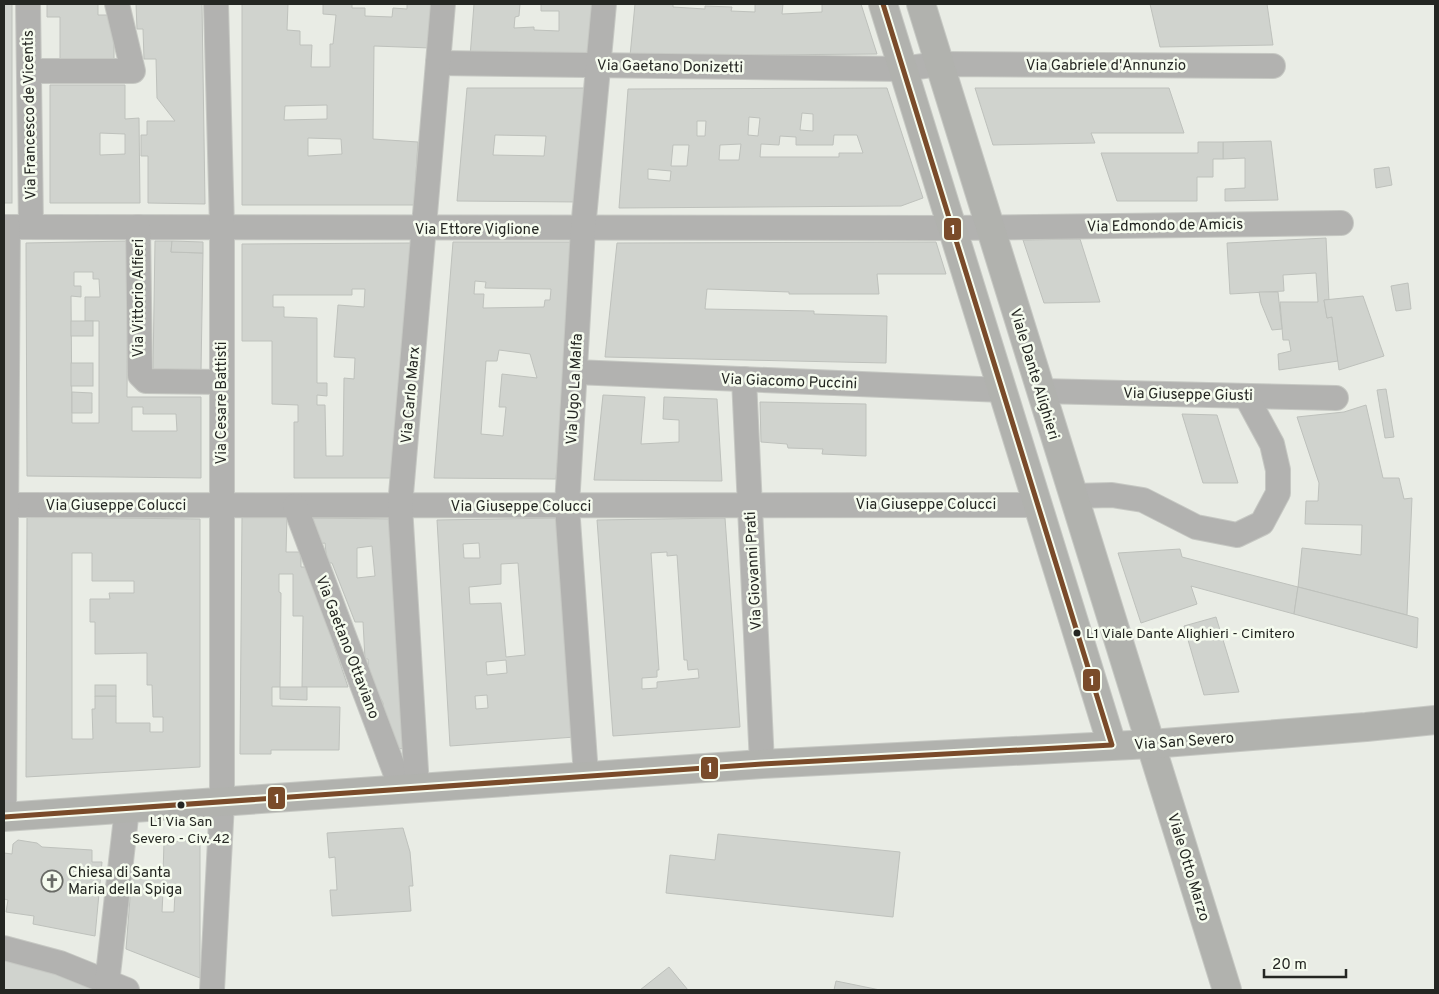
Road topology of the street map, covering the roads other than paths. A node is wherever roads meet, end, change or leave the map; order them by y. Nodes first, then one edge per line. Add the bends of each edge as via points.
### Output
1 (28, 4) edge
2 (117, 4) edge
3 (216, 4) edge
4 (443, 4) edge
5 (604, 4) edge
6 (883, 4) edge
7 (921, 4) edge
8 (438, 63) junction
9 (939, 64) junction
10 (599, 65) junction
11 (1273, 66) dead end
12 (902, 69) junction
13 (30, 71) junction
14 (1341, 223) dead end
15 (14, 227) edge
16 (138, 227) junction
17 (222, 227) junction
18 (989, 227) junction
19 (951, 228) junction
20 (425, 229) junction
21 (583, 229) junction
22 (575, 372) junction
23 (744, 379) junction
24 (221, 382) junction
25 (1003, 390) junction
26 (1040, 391) junction
27 (1246, 396) junction
28 (1336, 398) dead end
29 (1074, 496) junction
30 (750, 503) junction
31 (6, 505) edge
32 (221, 505) junction
33 (1037, 505) junction
34 (294, 506) junction
35 (400, 506) junction
36 (567, 506) junction
37 (1435, 720) edge
38 (1151, 744) junction
39 (1112, 746) junction
40 (762, 764) junction
41 (586, 775) junction
42 (409, 788) junction
43 (222, 803) junction
44 (127, 809) junction
45 (4, 817) edge
46 (4, 948) edge
47 (117, 987) edge
48 (212, 990) edge
49 (1227, 990) edge

1 - 13 street, Via Francesco de Vicentis
2 - 13 street via 133,71
3 - 17 street, Via Cesare Battisti
4 - 8 street, Via Carlo Marx
5 - 10 street, Via Ugo La Malfa
6 - 12 main road
7 - 9 main road, Viale Dante Alighieri
8 - 10 street, Via Gaetano Donizetti
8 - 20 street, Via Carlo Marx
9 - 11 street, Via Gabriele d'Annunzio
9 - 12 street, Via Gabriele d'Annunzio
9 - 18 main road, Viale Dante Alighieri
10 - 12 street, Via Gaetano Donizetti
10 - 21 street, Via Ugo La Malfa
12 - 19 main road
13 - 15 street, Via Francesco de Vicentis
14 - 18 street, Via Edmondo de Amicis
15 - 16 street, Via Ettore Viglione
15 - 31 street, Via Francesco de Vicentis
16 - 17 street, Via Ettore Viglione
16 - 24 street, Via Vittorio Alfieri via 140,375 146,381
17 - 20 street, Via Ettore Viglione
17 - 24 street, Via Cesare Battisti
18 - 19 street, Via Edmondo de Amicis
18 - 26 main road, Viale Dante Alighieri
19 - 21 street, Via Ettore Viglione
19 - 25 main road
20 - 21 street, Via Ettore Viglione
20 - 35 street, Via Carlo Marx
21 - 22 street, Via Ugo La Malfa
22 - 23 street, Via Giacomo Puccini
22 - 36 street, Via Ugo La Malfa
23 - 25 street, Via Giacomo Puccini
23 - 30 street, Via Giovanni Prati
24 - 32 street, Via Cesare Battisti
25 - 33 main road
26 - 27 street, Via Giuseppe Giusti
26 - 29 main road, Viale Dante Alighieri
27 - 28 street, Via Giuseppe Giusti
27 - 29 street via 1272,444 1278,470 1278,493 1262,523 1237,535 1196,527 1143,500
29 - 38 main road, Viale Dante Alighieri
30 - 33 street, Via Giuseppe Colucci
30 - 36 street, Via Giuseppe Colucci
30 - 40 street, Via Giovanni Prati
31 - 32 street, Via Giuseppe Colucci
31 - 45 street, Via Francesco de Vicentis
32 - 34 street, Via Giuseppe Colucci
32 - 43 street, Via Cesare Battisti
33 - 39 main road
34 - 35 street, Via Giuseppe Colucci
34 - 42 street, Via Gaetano Ottaviano
35 - 36 street, Via Giuseppe Colucci
35 - 42 street, Via Carlo Marx
36 - 41 street, Via Ugo La Malfa
37 - 38 main road, Via San Severo
38 - 39 main road, Via San Severo
38 - 49 main road, Viale Otto Marzo
39 - 40 main road, Via San Severo
40 - 41 main road, Via San Severo
41 - 42 main road, Via San Severo
42 - 43 main road, Via San Severo
43 - 44 main road, Via San Severo
43 - 48 street, Via Cesare Battisti
44 - 45 main road, Via San Severo
44 - 47 street
46 - 47 street via 60,963

